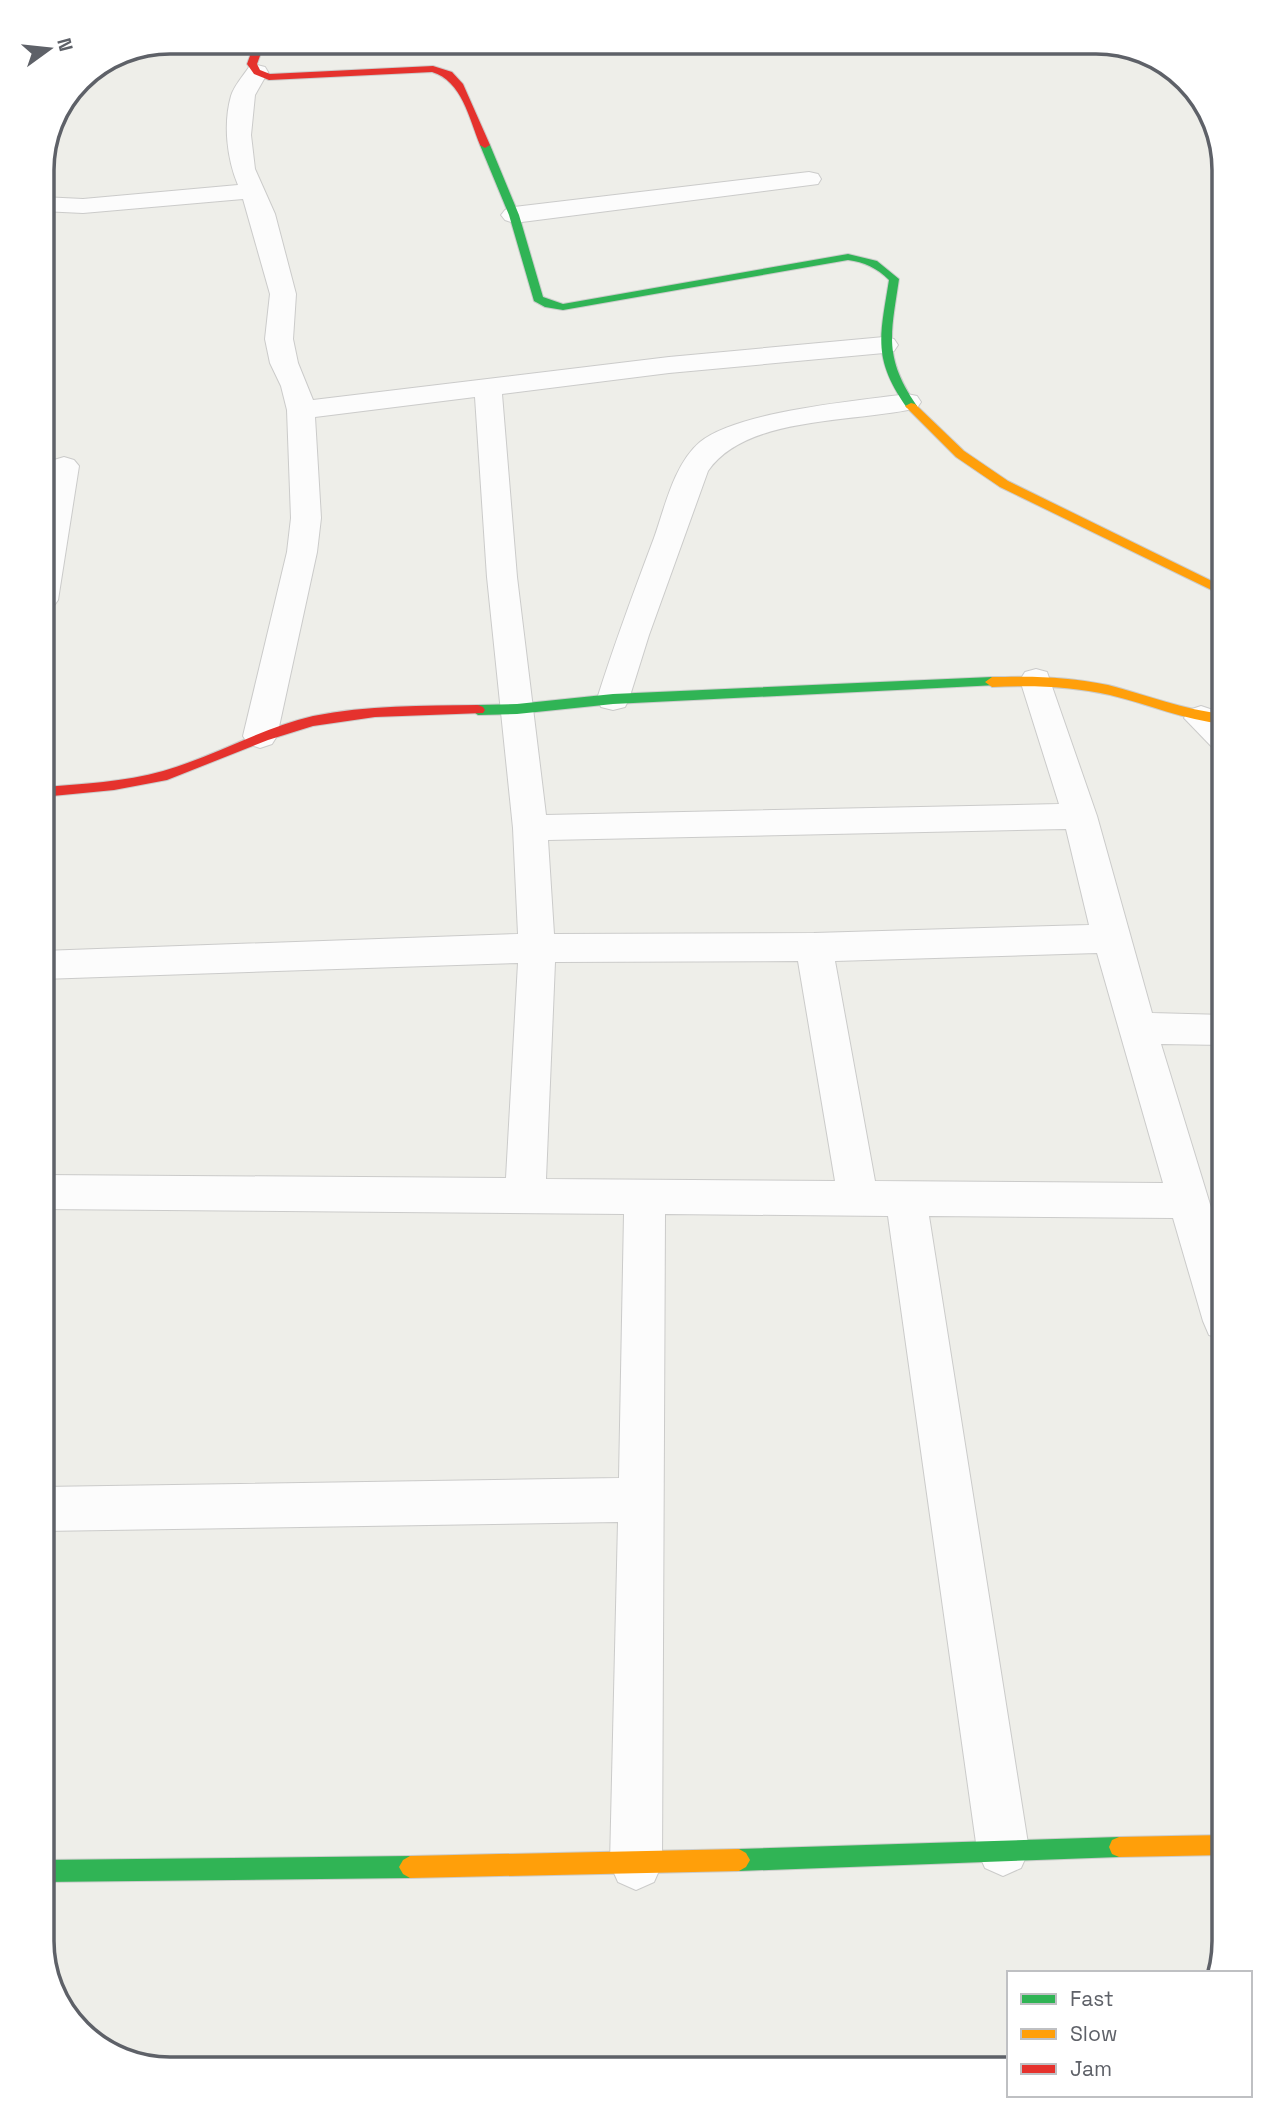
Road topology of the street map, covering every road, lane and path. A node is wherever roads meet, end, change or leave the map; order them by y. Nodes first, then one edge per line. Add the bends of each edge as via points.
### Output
1 (256, 54) edge
2 (257, 72) junction
3 (809, 179) dead end
4 (254, 191) junction
5 (54, 205) edge
6 (514, 215) junction
7 (884, 345) junction
8 (488, 387) junction
9 (907, 402) junction
10 (302, 410) junction
11 (64, 466) dead end
12 (54, 527) edge
13 (1212, 586) edge
14 (1036, 680) junction
15 (613, 699) junction
16 (517, 709) junction
17 (1212, 724) edge
18 (260, 736) junction
19 (54, 791) edge
20 (1080, 816) junction
21 (530, 828) junction
22 (1111, 938) junction
23 (814, 947) junction
24 (537, 948) junction
25 (54, 965) edge
26 (1138, 1028) junction
27 (1212, 1030) edge
28 (54, 1192) edge
29 (525, 1196) junction
30 (645, 1197) junction
31 (858, 1199) junction
32 (906, 1199) junction
33 (1189, 1201) junction
34 (1212, 1280) edge
35 (643, 1500) junction
36 (54, 1509) edge
37 (1212, 1845) edge
38 (1003, 1850) junction
39 (636, 1864) junction
40 (54, 1871) edge

1 - 2 street via 252,64
2 - 4 street via 243,95 239,135 243,169
2 - 6 street via 269,77 433,69 449,74 460,86
3 - 6 street
4 - 5 street
4 - 10 street via 283,293 279,339 284,363
6 - 7 street via 538,299 563,307 848,257 869,260 894,279
7 - 8 street
7 - 9 street via 887,368
8 - 10 street
8 - 16 street
9 - 13 street via 967,462 1015,492
9 - 15 street via 763,426 735,434 711,448 694,470
10 - 18 street via 306,518 302,552
11 - 12 street
14 - 15 street
14 - 17 street via 1095,687
14 - 20 street
15 - 16 street
16 - 18 street via 365,712
16 - 21 street
18 - 19 street via 182,770 111,786
20 - 21 street
20 - 22 street
21 - 24 street
22 - 23 street
22 - 26 street
23 - 24 street
23 - 31 street
24 - 25 street
24 - 29 street
26 - 27 street
26 - 33 street
28 - 29 street
29 - 30 street
30 - 31 street
30 - 35 street
31 - 32 street
32 - 33 street
32 - 38 street
33 - 34 street
35 - 36 street
35 - 39 street
37 - 38 street
38 - 39 street
39 - 40 street

